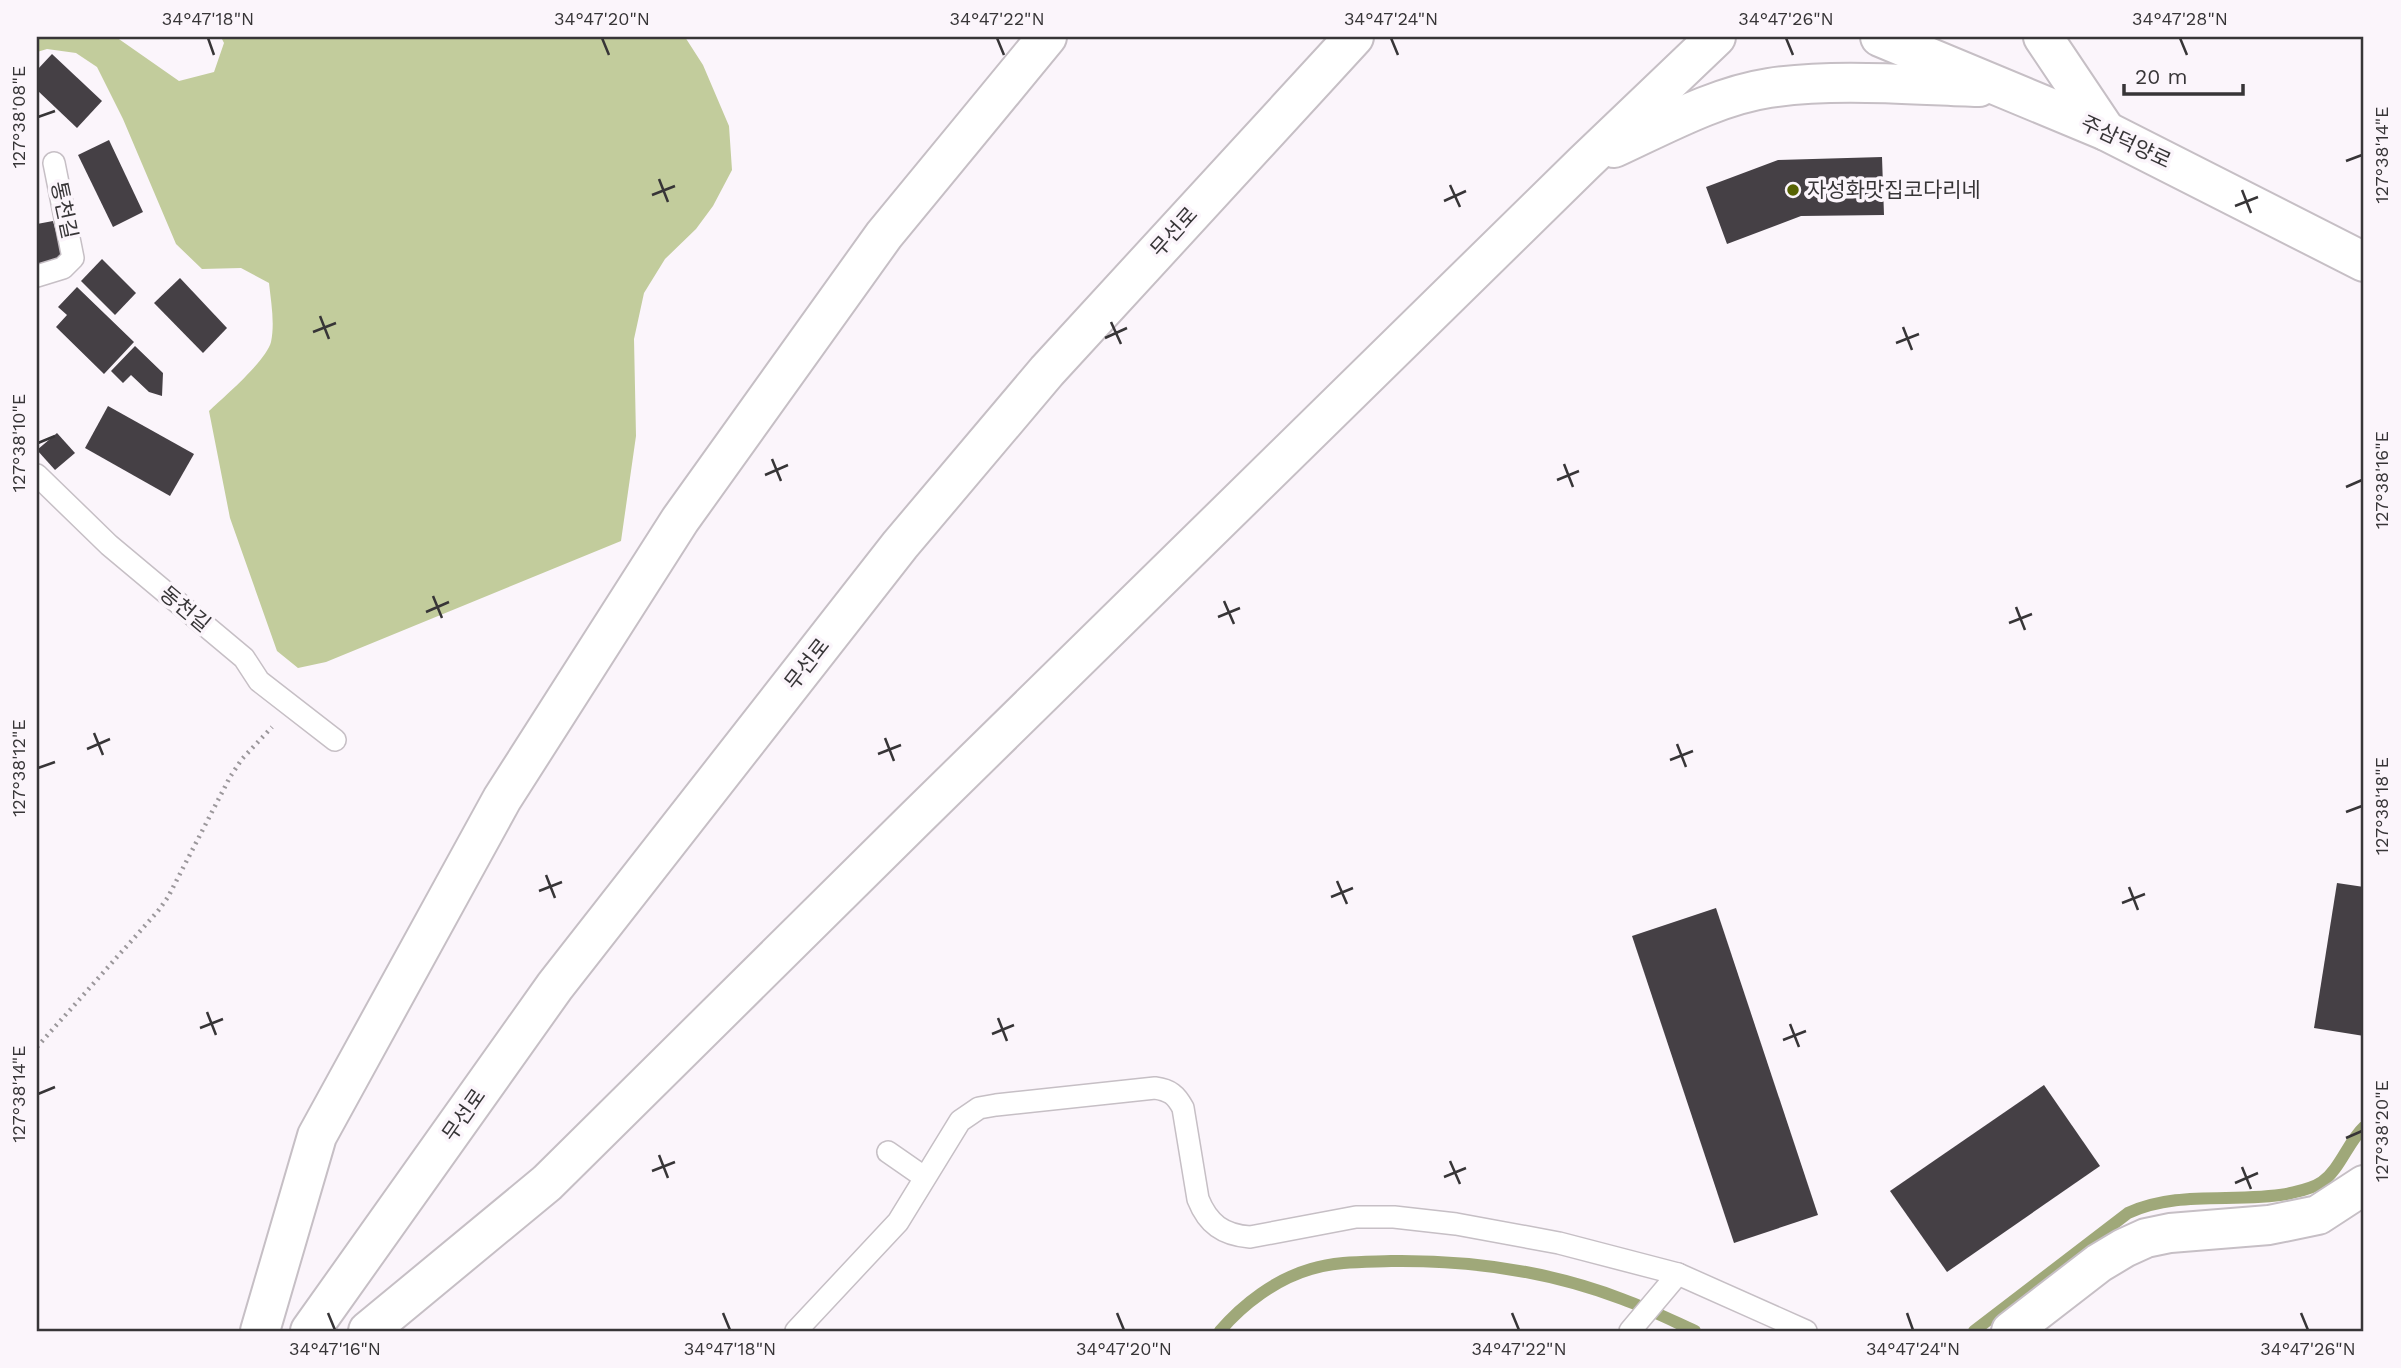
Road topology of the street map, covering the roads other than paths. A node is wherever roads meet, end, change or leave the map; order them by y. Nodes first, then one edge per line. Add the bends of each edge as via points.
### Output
1 (1047, 37) edge
2 (1354, 37) edge
3 (1716, 37) edge
4 (1881, 37) edge
5 (2043, 37) edge
6 (2002, 88) junction
7 (2106, 131) junction
8 (54, 163) dead end
9 (1584, 163) junction
10 (2364, 262) edge
11 (37, 276) edge
12 (37, 475) edge
13 (335, 740) dead end
14 (888, 1152) dead end
15 (924, 1177) junction
16 (2364, 1185) edge
17 (1672, 1281) junction
18 (260, 1331) edge
19 (310, 1331) edge
20 (368, 1331) edge
21 (796, 1331) edge
22 (1630, 1331) edge
23 (1806, 1331) edge
24 (2011, 1331) edge

1 - 18 street via 884,235 680,520 502,799 317,1136
2 - 19 street, 무선로 via 1047,371 900,545 555,986
3 - 9 street
4 - 6 street, 주삼덕양로
5 - 7 street
6 - 7 street, 주삼덕양로
6 - 9 street via 1767,88 1672,121
7 - 10 street, 주삼덕양로
8 - 11 lane, 통천길 via 73,258 63,268
9 - 20 street via 547,1183
12 - 13 lane, 동천길 via 109,545 244,658 259,681
14 - 15 lane
15 - 17 lane via 960,1121 979,1108 1155,1088 1177,1097 1183,1108 1202,1208 1214,1226 1235,1236 1356,1217 1455,1223 1559,1243
15 - 21 lane via 898,1222
16 - 24 street via 2318,1215 2146,1238 2099,1263
17 - 22 lane
17 - 23 lane

